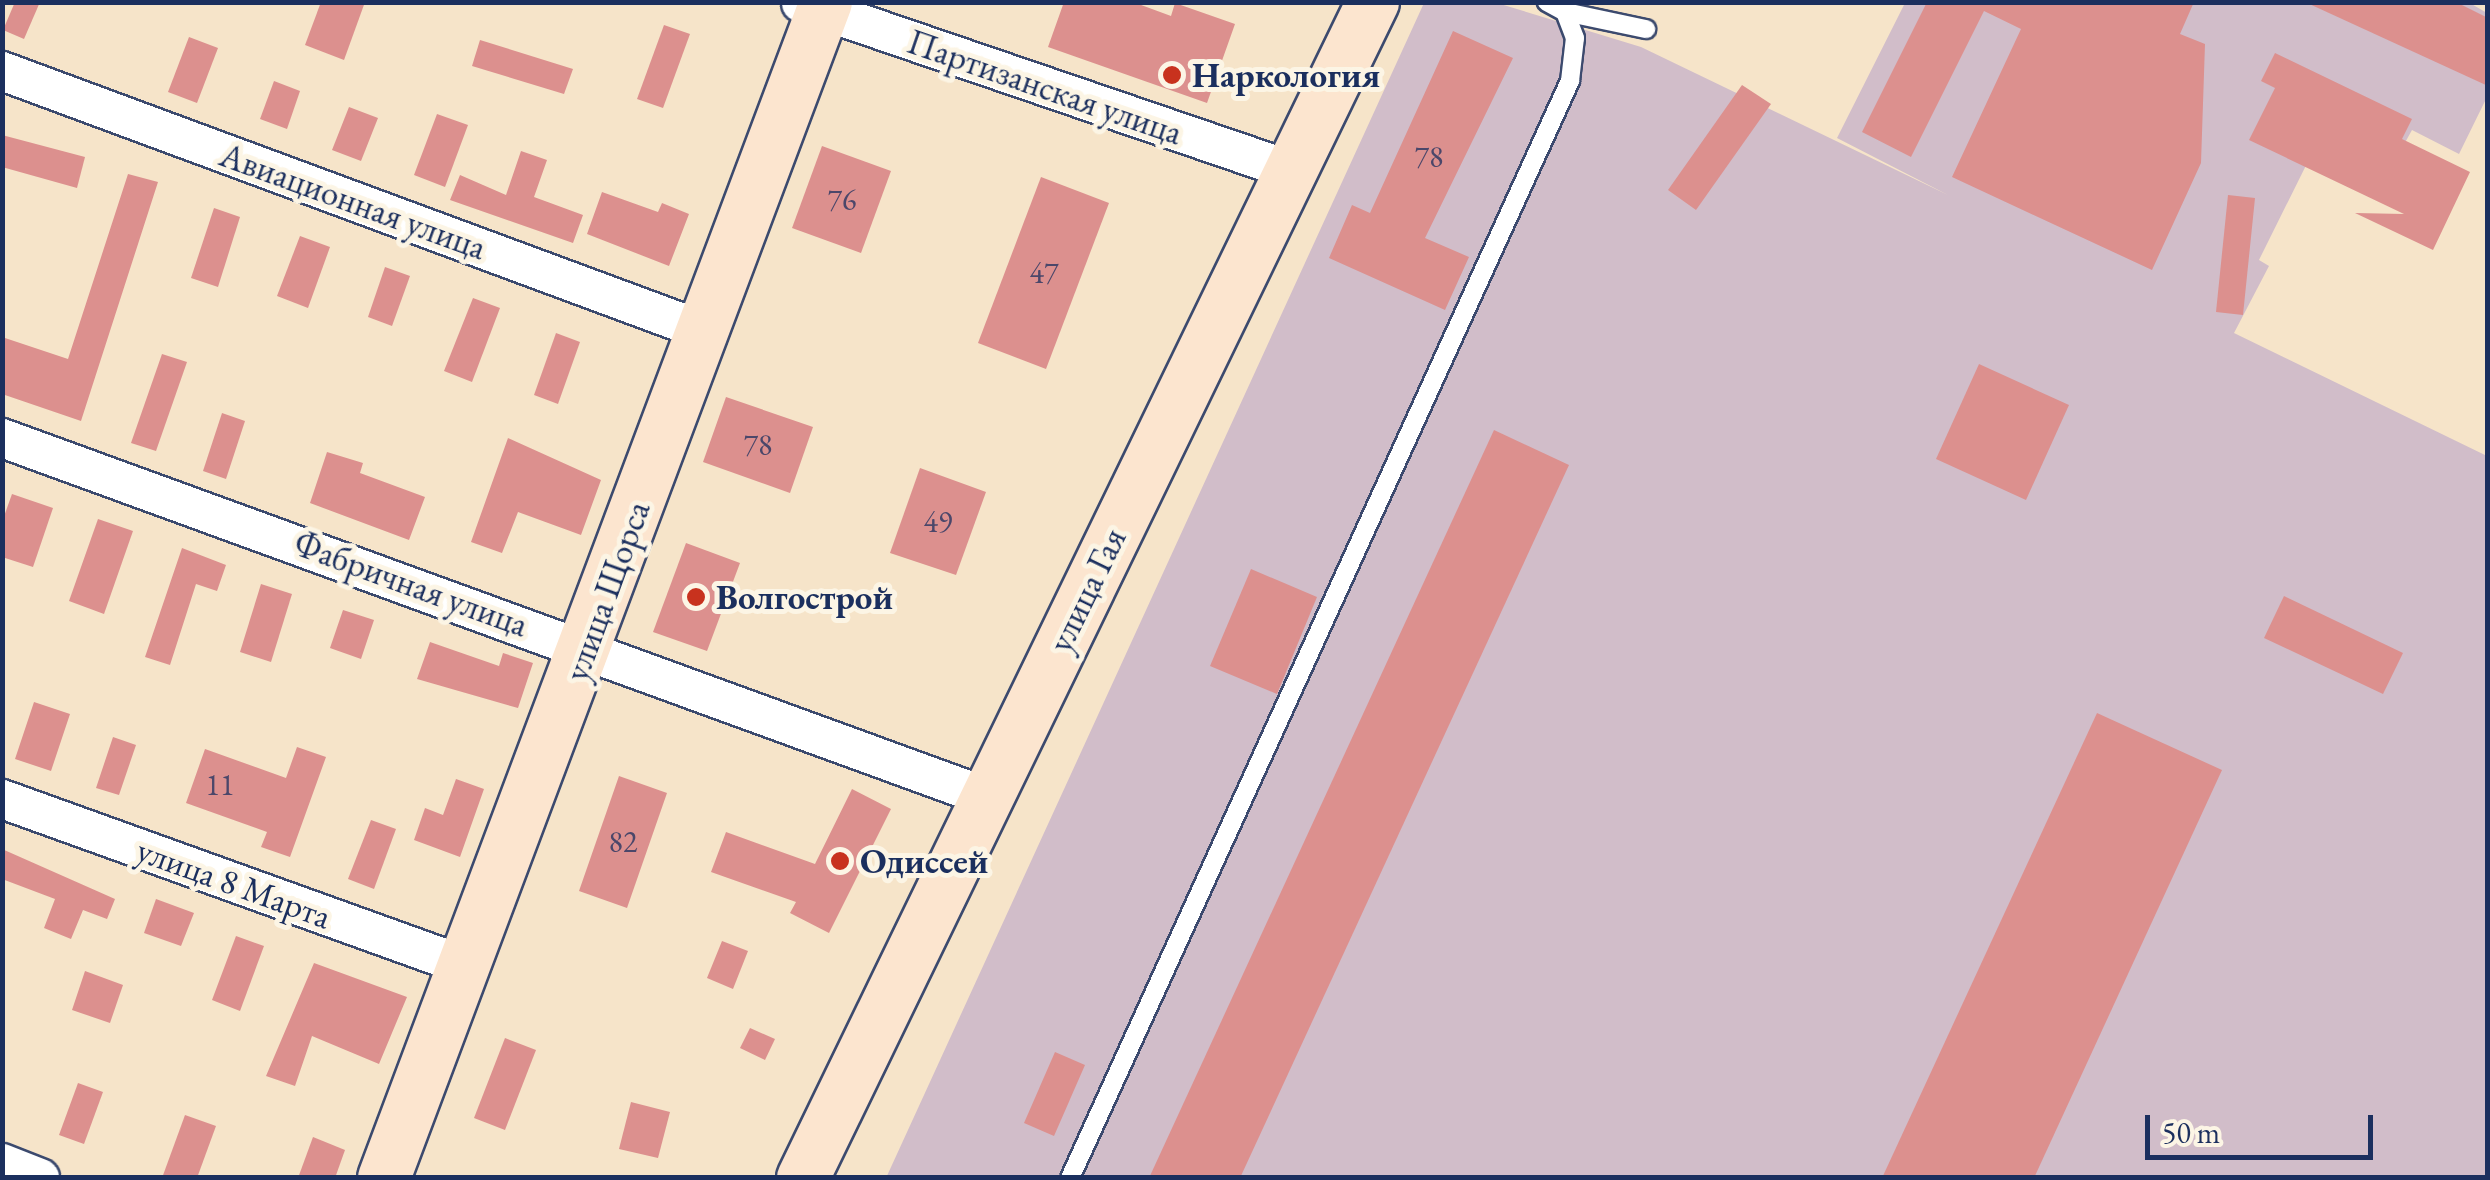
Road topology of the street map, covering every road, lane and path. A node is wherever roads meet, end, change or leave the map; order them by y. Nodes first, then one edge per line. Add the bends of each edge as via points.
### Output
1 (1374, 2) edge
2 (1547, 2) edge
3 (816, 5) edge
4 (1565, 12) junction
5 (1646, 29) dead end
6 (2, 71) edge
7 (1290, 170) junction
8 (704, 331) junction
9 (2, 438) edge
10 (586, 647) junction
11 (987, 797) junction
12 (2, 799) edge
13 (465, 966) junction
14 (2, 1164) edge
15 (40, 1178) edge
16 (384, 1178) edge
17 (802, 1178) edge
18 (1070, 1178) edge

1 - 7 street, улица Гая
2 - 4 lane
3 - 7 street, Партизанская улица
3 - 8 street, улица Щорса
4 - 5 lane
4 - 18 lane via 1576,38 1570,81
6 - 8 street, Авиационная улица
7 - 11 street, улица Гая
8 - 10 street, улица Щорса
9 - 10 street, Фабричная улица
10 - 11 street, Фабричная улица
10 - 13 street, улица Щорса
11 - 17 street, улица Гая
12 - 13 street, улица 8 Марта
13 - 16 street, улица Щорса
14 - 15 street

